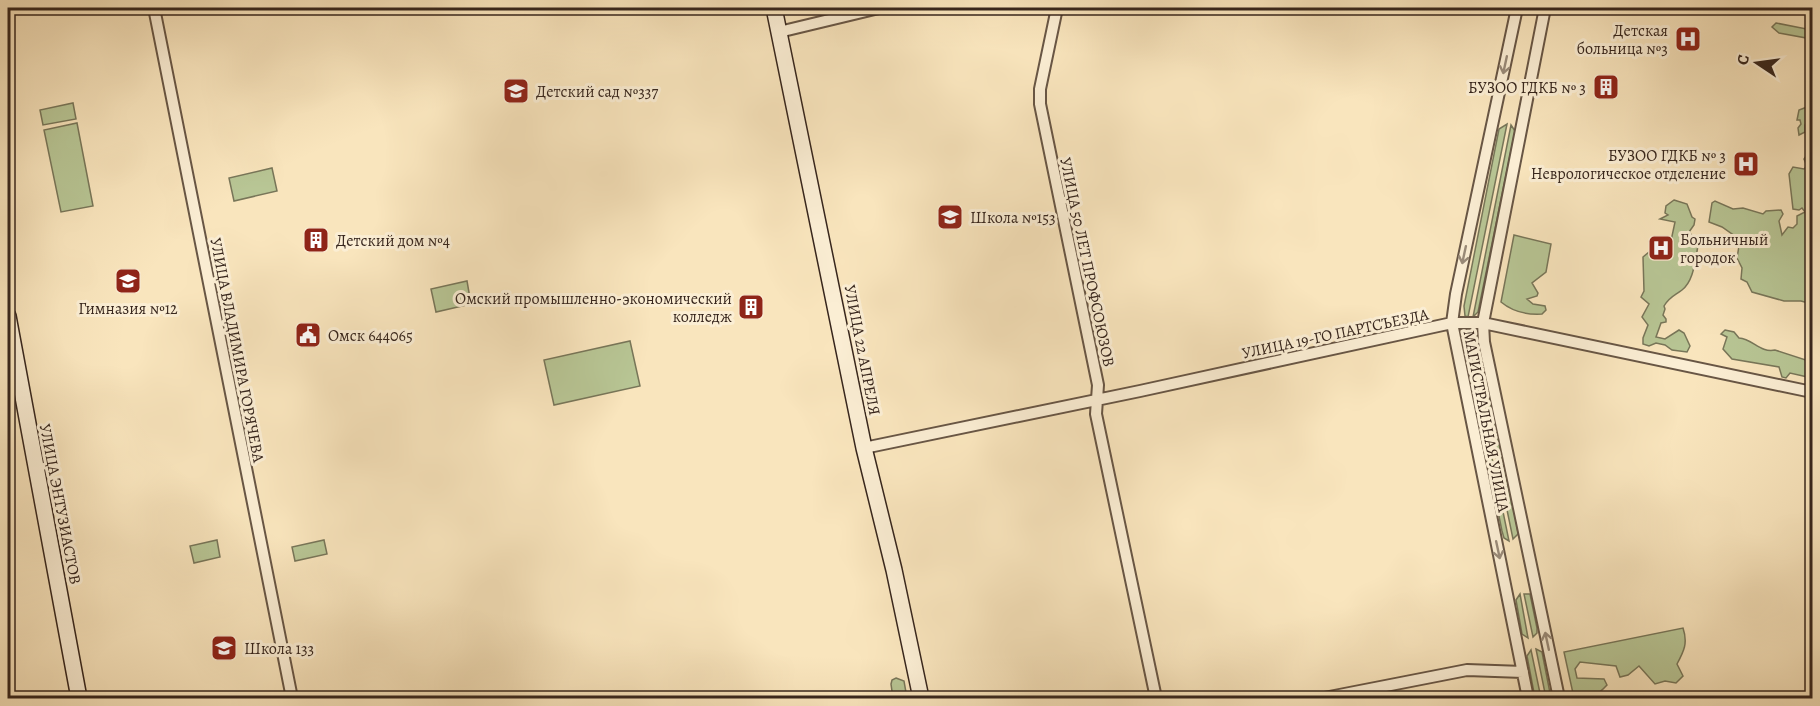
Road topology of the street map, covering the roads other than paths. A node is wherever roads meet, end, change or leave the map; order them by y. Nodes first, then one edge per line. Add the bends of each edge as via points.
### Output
1 (154, 8) edge
2 (774, 8) edge
3 (879, 8) edge
4 (1057, 8) edge
5 (1517, 8) edge
6 (1545, 8) edge
7 (779, 32) junction
8 (8, 316) edge
9 (1452, 323) junction
10 (1483, 323) junction
11 (1812, 392) edge
12 (1095, 401) junction
13 (864, 448) junction
14 (1523, 672) junction
15 (79, 699) edge
16 (292, 699) edge
17 (921, 699) edge
18 (1156, 699) edge
19 (1324, 699) edge
20 (1528, 699) edge
21 (1559, 699) edge

1 - 16 street, УЛИЦА ВЛАДИМИРА ГОРЯЧЕВА
2 - 7 main road, УЛИЦА 22 АПРЕЛЯ
3 - 7 street
4 - 12 street, УЛИЦА 50 ЛЕТ ПРОФСОЮЗОВ via 1040,104 1098,385
5 -> 9 street, МАГИСТРАЛЬНАЯ УЛИЦА
6 - 10 street, МАГИСТРАЛЬНАЯ УЛИЦА
7 - 13 main road, УЛИЦА 22 АПРЕЛЯ
8 - 15 main road, УЛИЦА ЭНТУЗИАСТОВ
9 - 10 street, УЛИЦА 19-ГО ПАРТСЪЕЗДА
9 - 12 street, УЛИЦА 19-ГО ПАРТСЪЕЗДА
9 -> 14 street, МАГИСТРАЛЬНАЯ УЛИЦА
10 - 11 street, УЛИЦА 19-ГО ПАРТСЪЕЗДА
21 -> 10 street, МАГИСТРАЛЬНАЯ УЛИЦА
12 - 13 street, УЛИЦА 19-ГО ПАРТСЪЕЗДА
12 - 18 street, УЛИЦА 50 ЛЕТ ПРОФСОЮЗОВ
13 - 17 main road, УЛИЦА 22 АПРЕЛЯ
14 - 19 street via 1467,670
14 - 20 street, МАГИСТРАЛЬНАЯ УЛИЦА

